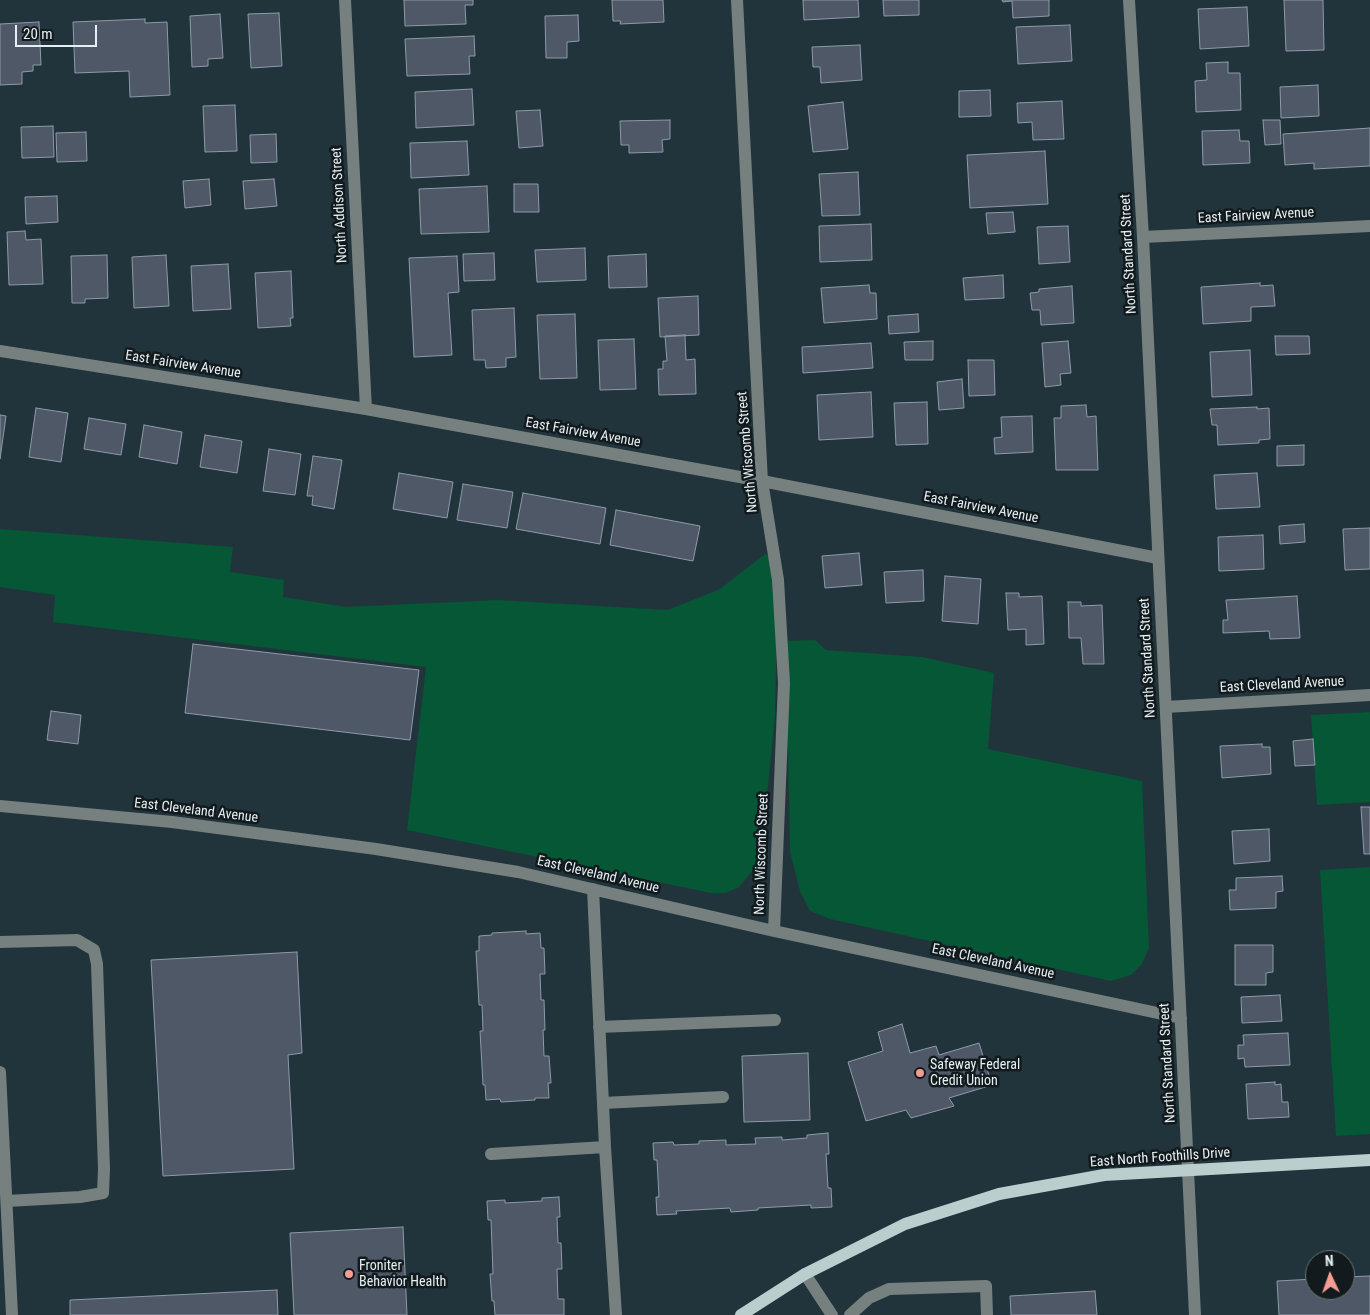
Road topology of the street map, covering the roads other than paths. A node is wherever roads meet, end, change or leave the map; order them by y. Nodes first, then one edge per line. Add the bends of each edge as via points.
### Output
1 (344, 0) edge
2 (737, 0) edge
3 (1129, 0) edge
4 (1370, 226) edge
5 (1143, 237) junction
6 (0, 351) edge
7 (366, 409) junction
8 (762, 481) junction
9 (1158, 558) junction
10 (1370, 695) edge
11 (1166, 707) junction
12 (0, 806) edge
13 (593, 889) junction
14 (774, 931) junction
15 (0, 942) edge
16 (1181, 1018) junction
17 (775, 1020) dead end
18 (599, 1027) junction
19 (0, 1072) edge
20 (723, 1097) dead end
21 (603, 1103) junction
22 (1, 1123) edge
23 (605, 1146) junction
24 (491, 1154) dead end
25 (1370, 1160) edge
26 (1188, 1170) junction
27 (7, 1201) junction
28 (4, 1251) edge
29 (805, 1274) junction
30 (12, 1315) edge
31 (616, 1315) edge
32 (741, 1315) edge
33 (832, 1315) edge
34 (850, 1315) edge
35 (987, 1315) edge
36 (1195, 1315) edge

1 - 7 street, North Addison Street
2 - 8 street, North Wiscomb Street
3 - 5 street, North Standard Street
4 - 5 street, East Fairview Avenue
5 - 9 street, North Standard Street
6 - 7 street, East Fairview Avenue
7 - 8 street, East Fairview Avenue
8 - 9 street, East Fairview Avenue
8 - 14 street, North Wiscomb Street via 778,580 784,683
9 - 11 street, North Standard Street
10 - 11 street, East Cleveland Avenue
11 - 16 street, North Standard Street
12 - 13 street, East Cleveland Avenue via 172,822 366,848 518,872
13 - 14 street, East Cleveland Avenue
13 - 18 street
14 - 16 street, East Cleveland Avenue
15 - 27 street via 77,940 94,950 104,1169 103,1193
16 - 26 street, North Standard Street
17 - 18 street
18 - 21 street
19 - 22 street
20 - 21 street
21 - 23 street
22 - 27 street
23 - 24 street
23 - 31 street
25 - 26 main road, East North Foothills Drive
26 - 29 main road, East North Foothills Drive via 1104,1175 999,1194 905,1224
26 - 36 street, North Standard Street
27 - 28 street
28 - 30 street
29 - 32 main road, East North Foothills Drive
29 - 33 street
34 - 35 street via 869,1298 889,1289 986,1286

